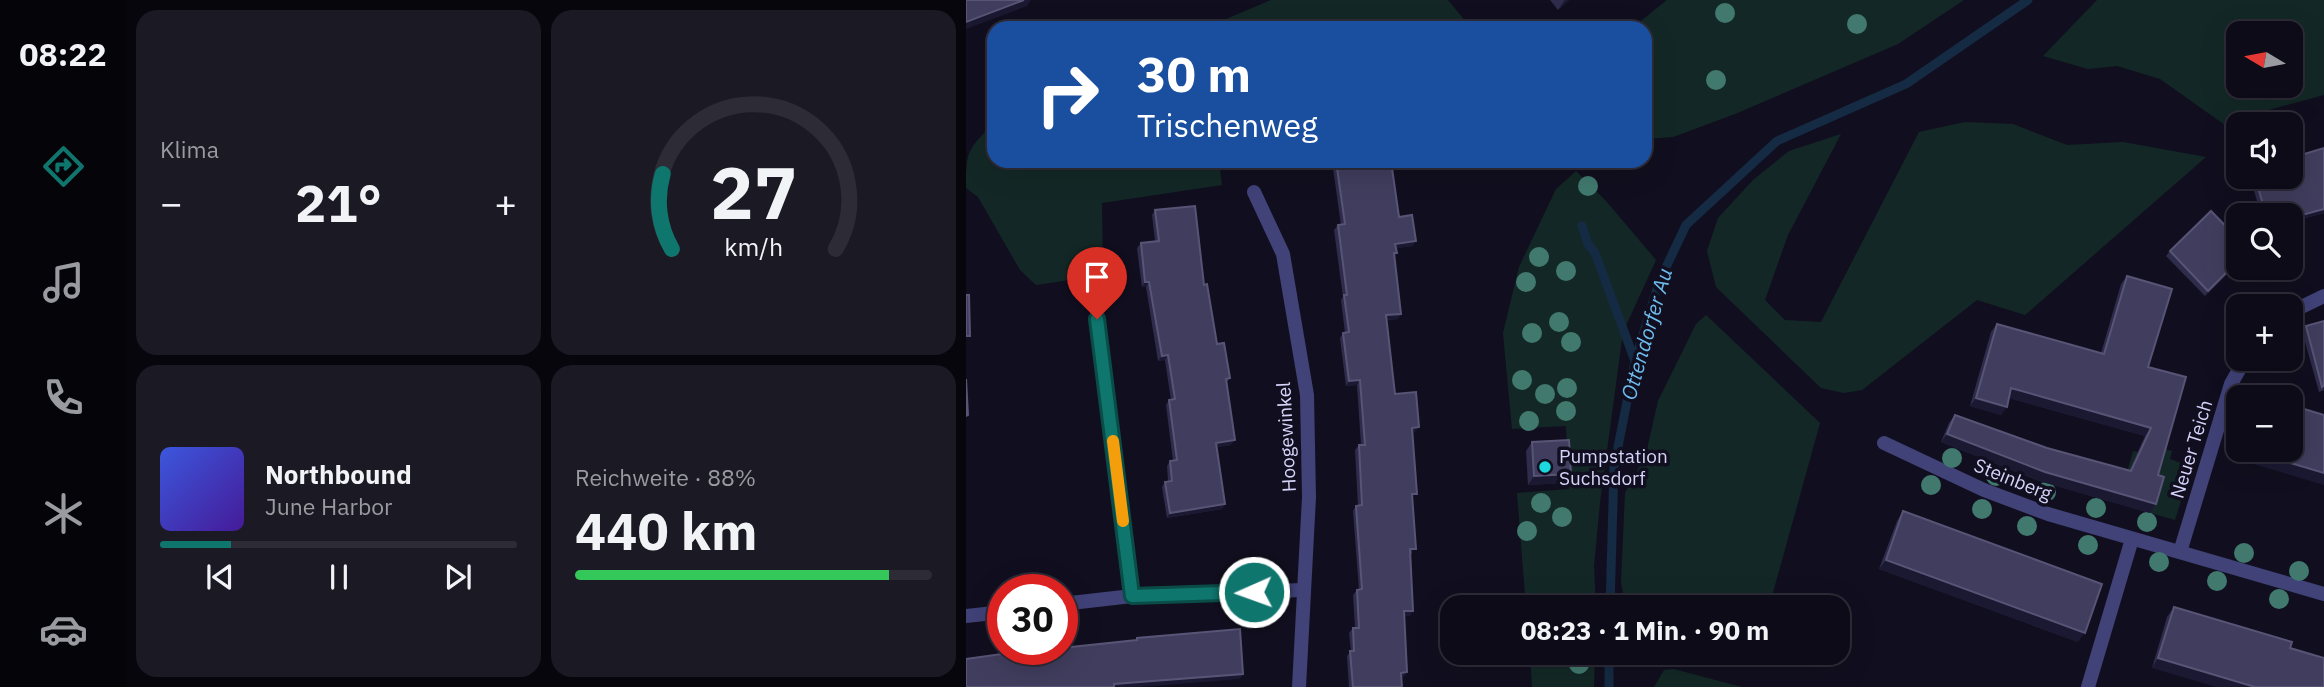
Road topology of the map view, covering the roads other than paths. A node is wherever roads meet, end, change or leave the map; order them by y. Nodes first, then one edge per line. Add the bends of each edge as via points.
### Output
1 (1254, 192) dead end
2 (2324, 296) edge
3 (2303, 306) edge
4 (1097, 319) dead end
5 (2238, 371) edge
6 (1884, 443) dead end
7 (2132, 539) junction
8 (2180, 552) junction
9 (1303, 590) junction
10 (2324, 594) edge
11 (1132, 596) junction
12 (1078, 602) edge
13 (987, 614) edge
14 (966, 616) edge
15 (1299, 687) edge
16 (2088, 687) edge

1 - 9 street, Hoogewinkel via 1283,254 1307,395 1309,498
2 - 3 street
4 - 11 street
5 - 8 street, Neuer Teich
6 - 7 street, Steinberg via 1984,490
7 - 8 street, Steinberg
7 - 16 street
8 - 10 street, Steinberg
9 - 11 street
9 - 15 street, Hoogewinkel
11 - 12 street
13 - 14 street

